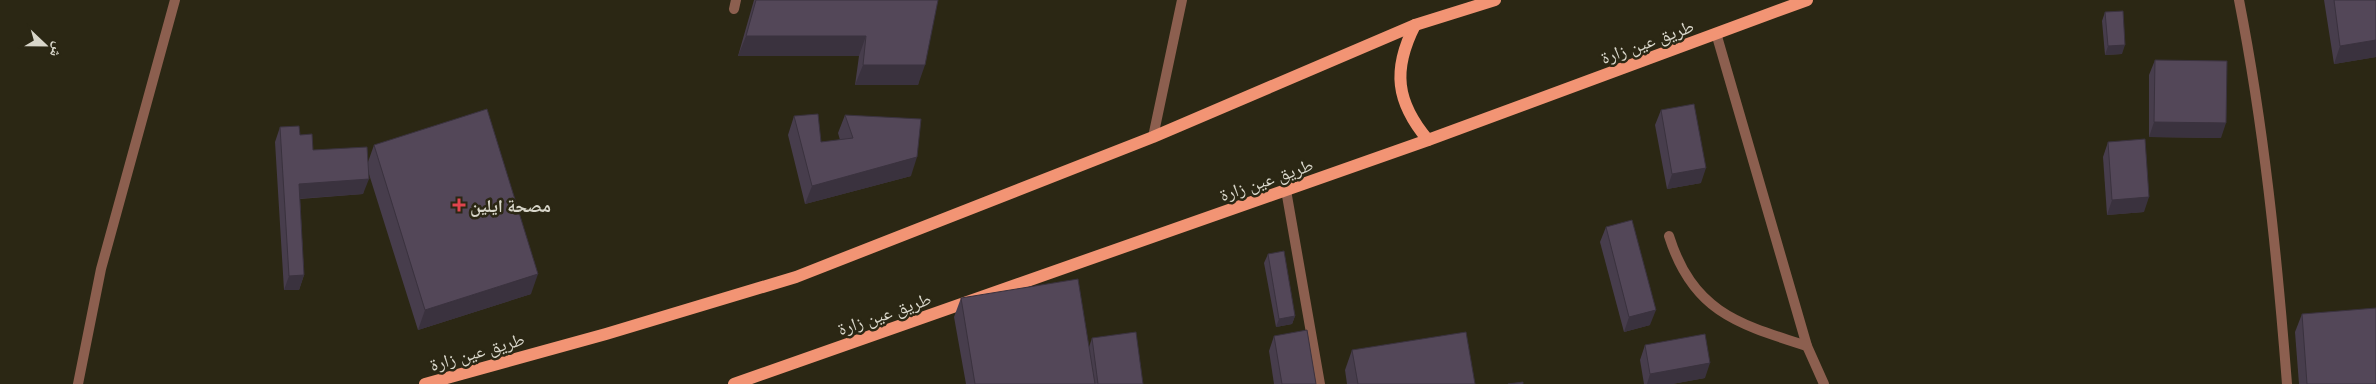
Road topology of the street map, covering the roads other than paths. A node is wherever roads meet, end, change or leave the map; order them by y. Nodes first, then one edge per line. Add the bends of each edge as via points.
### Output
1 (175, 0) edge
2 (1182, 0) edge
3 (1495, 0) edge
4 (1807, 0) edge
5 (2239, 0) edge
6 (1415, 25) junction
7 (1716, 34) junction
8 (1153, 137) junction
9 (1428, 140) junction
10 (1286, 190) junction
11 (1669, 236) dead end
12 (1807, 346) junction
13 (78, 384) edge
14 (425, 384) edge
15 (734, 384) edge
16 (1320, 384) edge
17 (1824, 384) edge
18 (2287, 384) edge

1 - 13 street via 101,269
2 - 8 street
3 - 6 main road, طريق عين زارة
4 - 7 main road, طريق عين زارة
5 - 18 street via 2266,155
6 - 8 main road, طريق عين زارة
6 - 9 main road via 1402,57 1400,85 1414,124
7 - 9 main road, طريق عين زارة
7 - 12 street
8 - 14 main road, طريق عين زارة via 796,277
9 - 10 main road, طريق عين زارة
10 - 15 main road, طريق عين زارة
10 - 16 street
11 - 12 street via 1685,275 1714,307 1733,320
12 - 17 street

